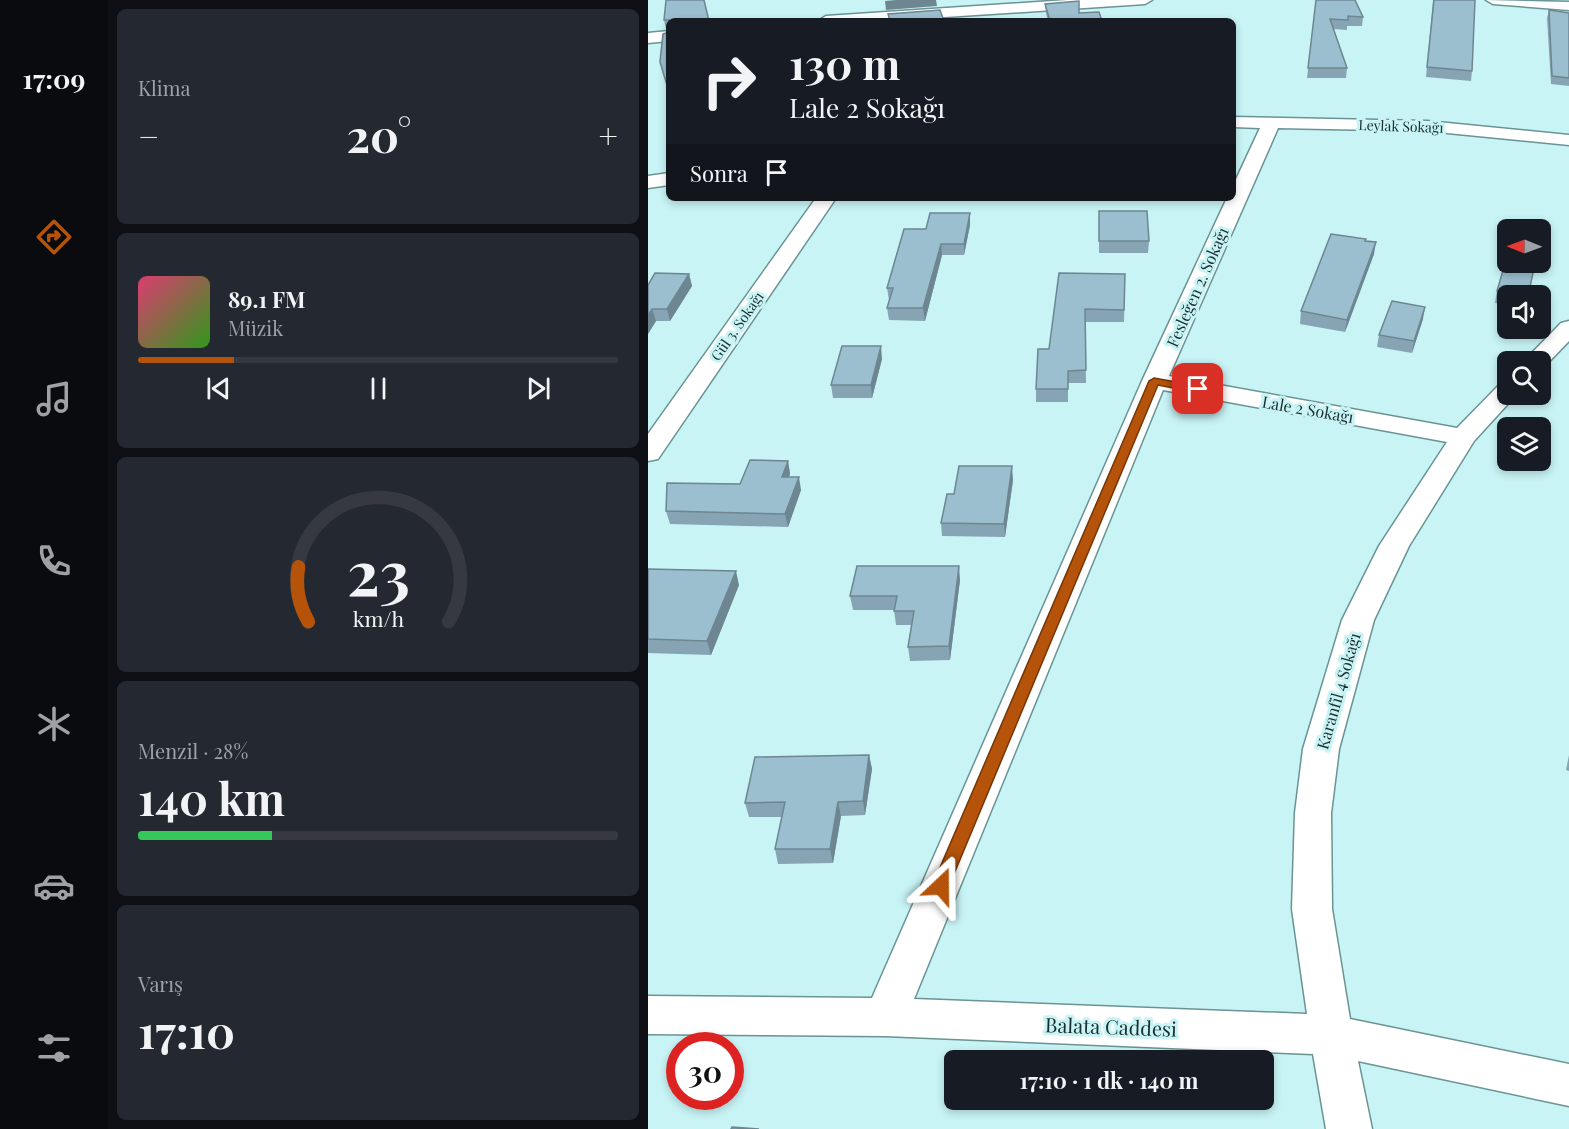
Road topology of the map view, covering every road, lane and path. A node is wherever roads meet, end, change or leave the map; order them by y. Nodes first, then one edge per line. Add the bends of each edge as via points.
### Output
1 (1144, 0) edge
2 (1493, 0) edge
3 (1569, 6) edge
4 (864, 18) edge
5 (666, 36) edge
6 (648, 38) edge
7 (1236, 122) edge
8 (1272, 122) junction
9 (1569, 140) edge
10 (666, 179) edge
11 (648, 182) edge
12 (824, 201) edge
13 (1569, 328) edge
14 (1546, 351) edge
15 (1154, 381) junction
16 (1497, 401) edge
17 (1462, 437) junction
18 (648, 453) edge
19 (648, 1014) edge
20 (885, 1017) junction
21 (1331, 1035) junction
22 (1569, 1084) edge
23 (1349, 1129) edge

1 - 4 street
2 - 3 street
5 - 6 street
7 - 8 street, Leylak Sokağı
8 - 9 street, Leylak Sokağı via 1427,126
8 - 15 street, Fesleğen 2. Sokağı
10 - 11 street
12 - 18 street, Gül 3. Sokağı
13 - 14 street
15 - 17 street, Lale 2 Sokağı
15 - 20 street, Fesleğen 2. Sokağı
16 - 17 street, Karanfil 4 Sokağı
17 - 21 street, Karanfil 4 Sokağı via 1394,546 1358,620 1321,749 1313,813 1312,909
19 - 20 street, Balata Caddesi
20 - 21 street, Balata Caddesi
21 - 22 street, Balata Caddesi
21 - 23 street, Karanfil 4 Sokağı

